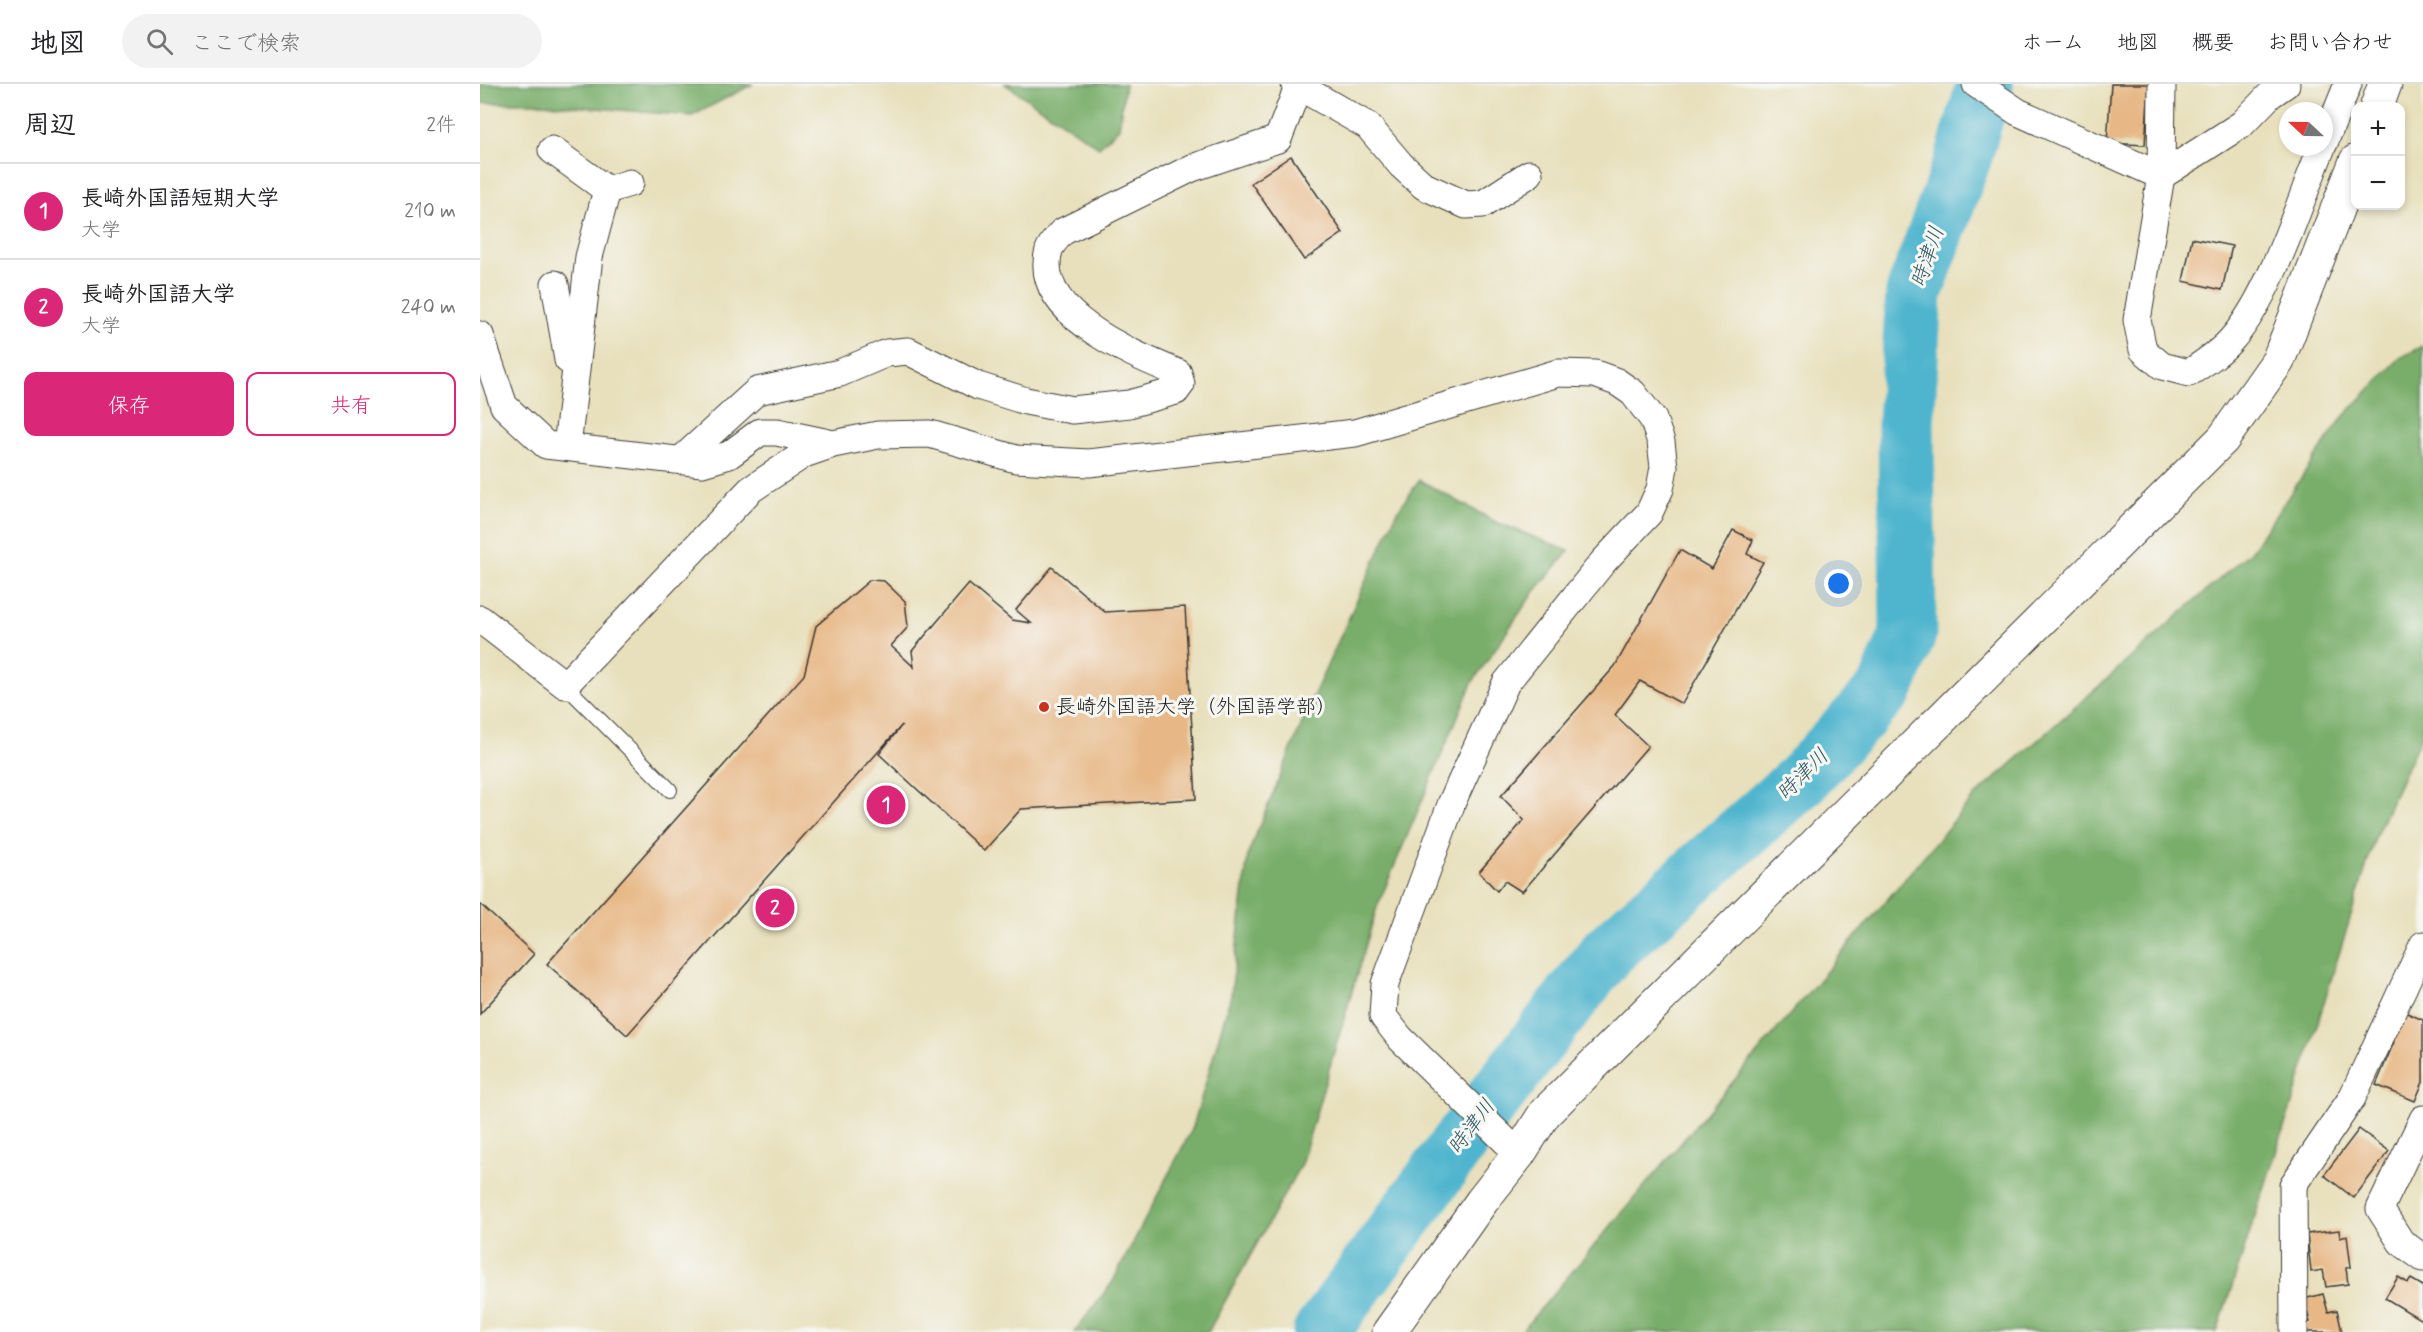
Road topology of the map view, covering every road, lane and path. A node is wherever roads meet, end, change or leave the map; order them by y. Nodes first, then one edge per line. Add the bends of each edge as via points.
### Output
1 (1976, 84) edge
2 (2162, 84) edge
3 (2286, 84) edge
4 (2348, 84) edge
5 (2385, 84) edge
6 (1297, 85) edge
7 (2378, 102) edge
8 (2333, 121) edge
9 (552, 150) dead end
10 (2318, 156) edge
11 (2351, 171) edge
12 (1529, 174) dead end
13 (2161, 176) junction
14 (555, 284) dead end
15 (480, 335) edge
16 (575, 378) junction
17 (833, 444) junction
18 (567, 447) junction
19 (681, 460) junction
20 (480, 619) edge
21 (565, 685) junction
22 (670, 789) dead end
23 (2423, 945) edge
24 (2423, 1119) edge
25 (1519, 1154) junction
26 (2423, 1258) edge
27 (1389, 1332) edge
28 (2294, 1332) edge

1 - 13 street via 2018,112
2 - 13 street
3 - 13 street via 2270,94 2242,124
4 - 8 street
5 - 7 street
6 - 12 street via 1368,126 1424,186 1466,205 1483,204
6 - 19 street via 1278,139 1192,168 1062,232 1049,249 1053,288 1066,309 1124,350 1178,373 1181,384 1176,392 1129,404 1072,410 978,386 908,351 887,353 840,373 757,391
9 - 16 street via 618,187 589,257
10 - 13 street via 2261,295 2232,338 2188,373 2163,366 2143,350 2137,320
11 - 25 street via 2278,360 2223,439 1646,1010 1545,1113
14 - 16 street
15 - 18 street via 504,406 546,445
16 - 18 street
17 - 19 street via 760,432 729,455 702,463
17 - 21 street via 804,454 750,490
17 - 25 street via 878,435 930,434 1016,459 1089,463 1355,433 1558,372 1595,374 1633,393 1653,419 1661,442 1664,467 1660,489 1649,513 1603,562 1506,683 1452,802 1385,984 1383,1016 1400,1038
18 - 19 street
20 - 21 street
21 - 22 lane
23 - 28 street via 2352,1098 2293,1185
24 - 26 street via 2380,1209 2401,1242
25 - 27 street

